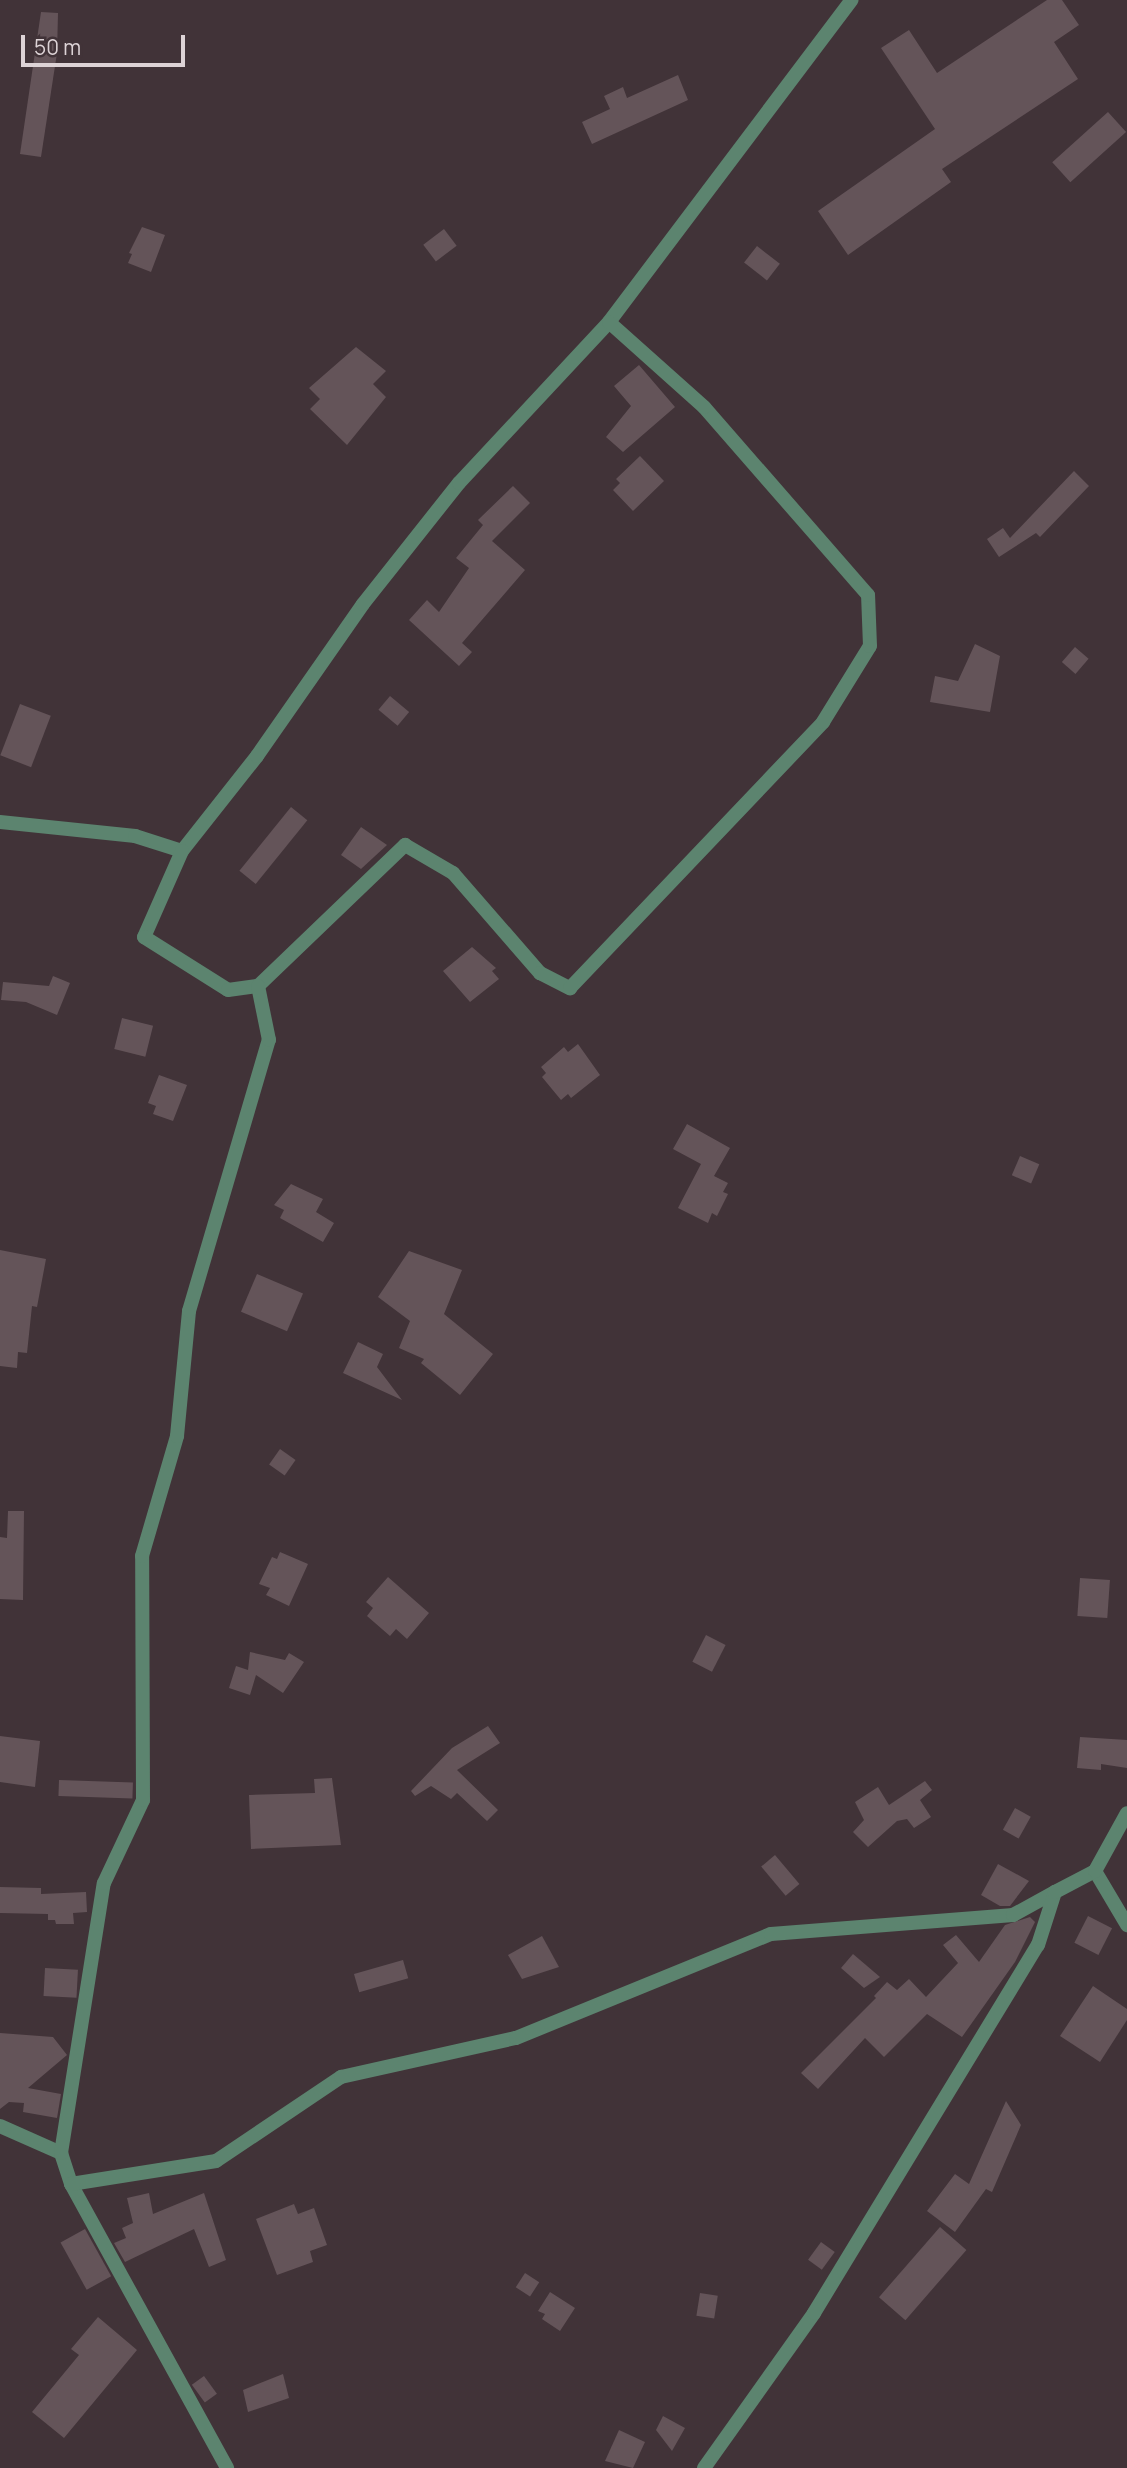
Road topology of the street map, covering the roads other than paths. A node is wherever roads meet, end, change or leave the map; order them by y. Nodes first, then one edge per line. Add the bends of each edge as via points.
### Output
1 (852, 0) edge
2 (609, 322) junction
3 (0, 822) edge
4 (182, 851) junction
5 (258, 986) junction
6 (1127, 1813) edge
7 (1095, 1871) junction
8 (1055, 1892) junction
9 (1127, 1924) edge
10 (0, 2126) edge
11 (61, 2153) junction
12 (71, 2184) junction
13 (227, 2468) edge
14 (704, 2468) edge

1 - 2 street
2 - 4 street via 451,493 362,604 257,756
2 - 5 street via 704,407 867,595 870,646 823,722 570,988 540,973 453,873 405,845
3 - 4 street via 135,835
4 - 5 street via 144,937 228,990
5 - 11 street via 270,1040 189,1311 177,1436 142,1556 143,1800 104,1883
6 - 7 street
7 - 8 street
7 - 9 street
8 - 12 street via 1013,1916 771,1934 516,2038 341,2077 216,2161
8 - 14 street via 1038,1945 814,2313
10 - 11 street
11 - 12 street
12 - 13 street

